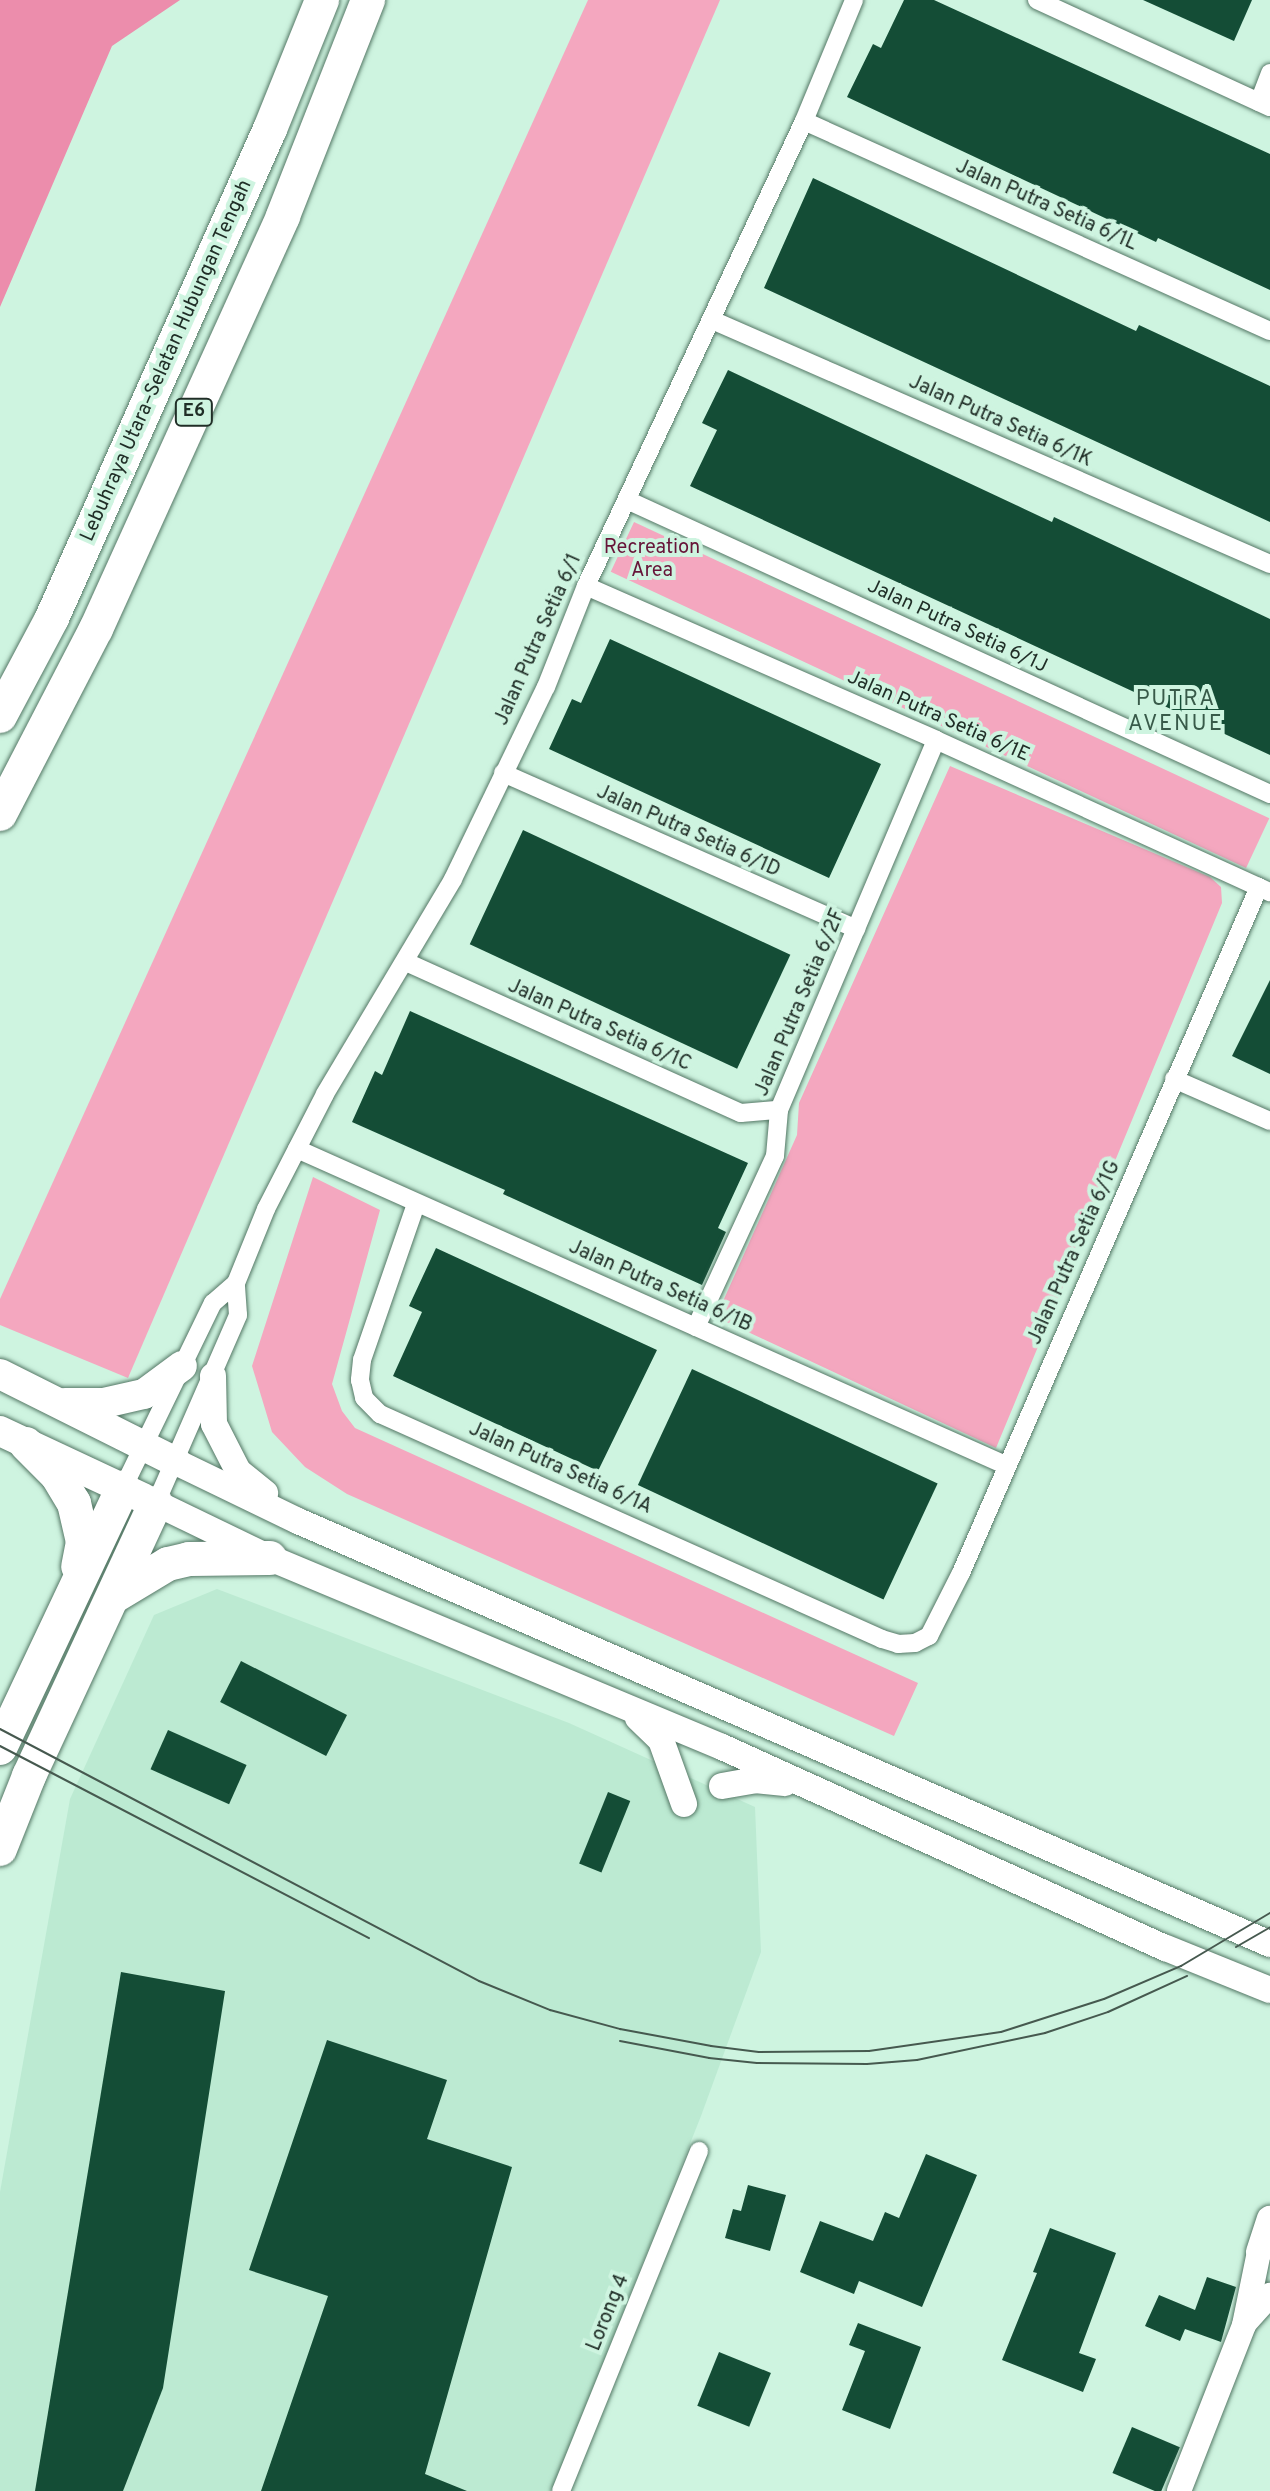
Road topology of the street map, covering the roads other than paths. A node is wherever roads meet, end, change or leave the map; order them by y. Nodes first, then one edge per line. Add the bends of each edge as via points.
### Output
1 (322, 0) edge
2 (368, 0) edge
3 (854, 0) edge
4 (1037, 0) edge
5 (1065, 5) edge
6 (1270, 73) edge
7 (1264, 105) edge
8 (804, 121) junction
9 (712, 320) junction
10 (1270, 331) edge
11 (627, 500) junction
12 (1270, 564) edge
13 (586, 586) junction
14 (0, 716) edge
15 (936, 740) junction
16 (503, 773) junction
17 (1270, 794) edge
18 (0, 814) edge
19 (1265, 890) edge
20 (856, 929) junction
21 (406, 962) junction
22 (1174, 1079) junction
23 (779, 1110) junction
24 (1270, 1121) edge
25 (297, 1149) junction
26 (416, 1204) junction
27 (236, 1283) junction
28 (696, 1327) junction
29 (182, 1366) junction
30 (0, 1374) edge
31 (213, 1376) junction
32 (59, 1404) junction
33 (13, 1437) edge
34 (143, 1445) junction
35 (176, 1462) junction
36 (1005, 1465) junction
37 (123, 1488) junction
38 (156, 1503) junction
39 (298, 1521) junction
40 (270, 1558) junction
41 (73, 1590) junction
42 (113, 1597) junction
43 (929, 1636) joint
44 (696, 1694) junction
45 (628, 1708) junction
46 (784, 1731) junction
47 (722, 1747) junction
48 (0, 1748) edge
49 (808, 1785) junction
50 (722, 1786) dead end
51 (684, 1804) dead end
52 (0, 1849) edge
53 (1173, 1901) junction
54 (1270, 1931) edge
55 (1270, 1944) edge
56 (1166, 1948) junction
57 (1270, 1990) edge
58 (1270, 2011) edge
59 (699, 2151) dead end
60 (1270, 2219) edge
61 (1270, 2227) edge
62 (1259, 2252) junction
63 (1270, 2295) edge
64 (1244, 2325) junction
65 (561, 2491) edge
66 (1179, 2491) edge

1 - 14 highway, Lebuhraya Utara–Selatan Hubungan Tengah / E6 via 52,618
2 - 18 highway, E6 via 277,230 96,629
3 - 8 street, Jalan Putra Setia 6/1
4 - 5 street
5 - 7 street
6 - 7 street
8 - 9 street, Jalan Putra Setia 6/1
8 - 10 street, Jalan Putra Setia 6/1L
9 - 11 street, Jalan Putra Setia 6/1
9 - 12 street, Jalan Putra Setia 6/1K
11 - 13 street, Jalan Putra Setia 6/1
11 - 17 street, Jalan Putra Setia 6/1J
13 - 15 street, Jalan Putra Setia 6/1E
13 - 16 street, Jalan Putra Setia 6/1 via 546,687
15 - 19 street, Jalan Putra Setia 6/1E
15 - 20 street, Jalan Putra Setia 6/2F
16 - 20 street, Jalan Putra Setia 6/1D
16 - 21 street, Jalan Putra Setia 6/1
19 - 22 street, Jalan Putra Setia 6/1G
20 - 23 street, Jalan Putra Setia 6/2F
21 - 23 street, Jalan Putra Setia 6/1C via 741,1113
21 - 25 street, Jalan Putra Setia 6/1
22 - 24 street
22 - 36 street, Jalan Putra Setia 6/1G
23 - 28 street, Jalan Putra Setia 6/2F via 775,1156
25 - 26 street, Jalan Putra Setia 6/1B
25 - 27 street, Jalan Putra Setia 6/1
26 - 28 street, Jalan Putra Setia 6/1B
26 - 43 street, Jalan Putra Setia 6/1A via 362,1360 364,1398 380,1414 882,1639 915,1643
27 - 29 street via 213,1303
27 - 31 street via 238,1315
28 - 36 street, Jalan Putra Setia 6/1B
29 - 32 main road via 144,1394 104,1403
29 - 34 street
30 - 32 main road
31 - 35 street
31 - 39 main road via 214,1424 238,1471
32 - 34 main road
33 - 37 main road
33 - 41 highway via 66,1488 81,1523 83,1542
34 - 35 main road
34 - 37 street
35 - 38 street
35 - 39 main road
36 - 43 street, Jalan Putra Setia 6/1G
37 - 38 main road
37 - 41 highway
38 - 40 main road
38 - 42 highway
39 - 44 main road
40 - 42 highway via 168,1564
40 - 45 main road
41 - 48 highway
42 - 52 highway
44 - 46 main road
44 - 47 main road
45 - 47 main road
45 - 51 main road via 661,1740
46 - 47 main road via 751,1735
46 - 53 main road
47 - 49 main road
49 - 50 main road via 755,1780
49 - 56 main road
53 - 54 main road
53 - 55 main road
56 - 57 main road
56 - 58 main road
59 - 65 street, Lorong 4
60 - 62 main road
61 - 62 street
62 - 64 street
63 - 64 street
64 - 66 street

